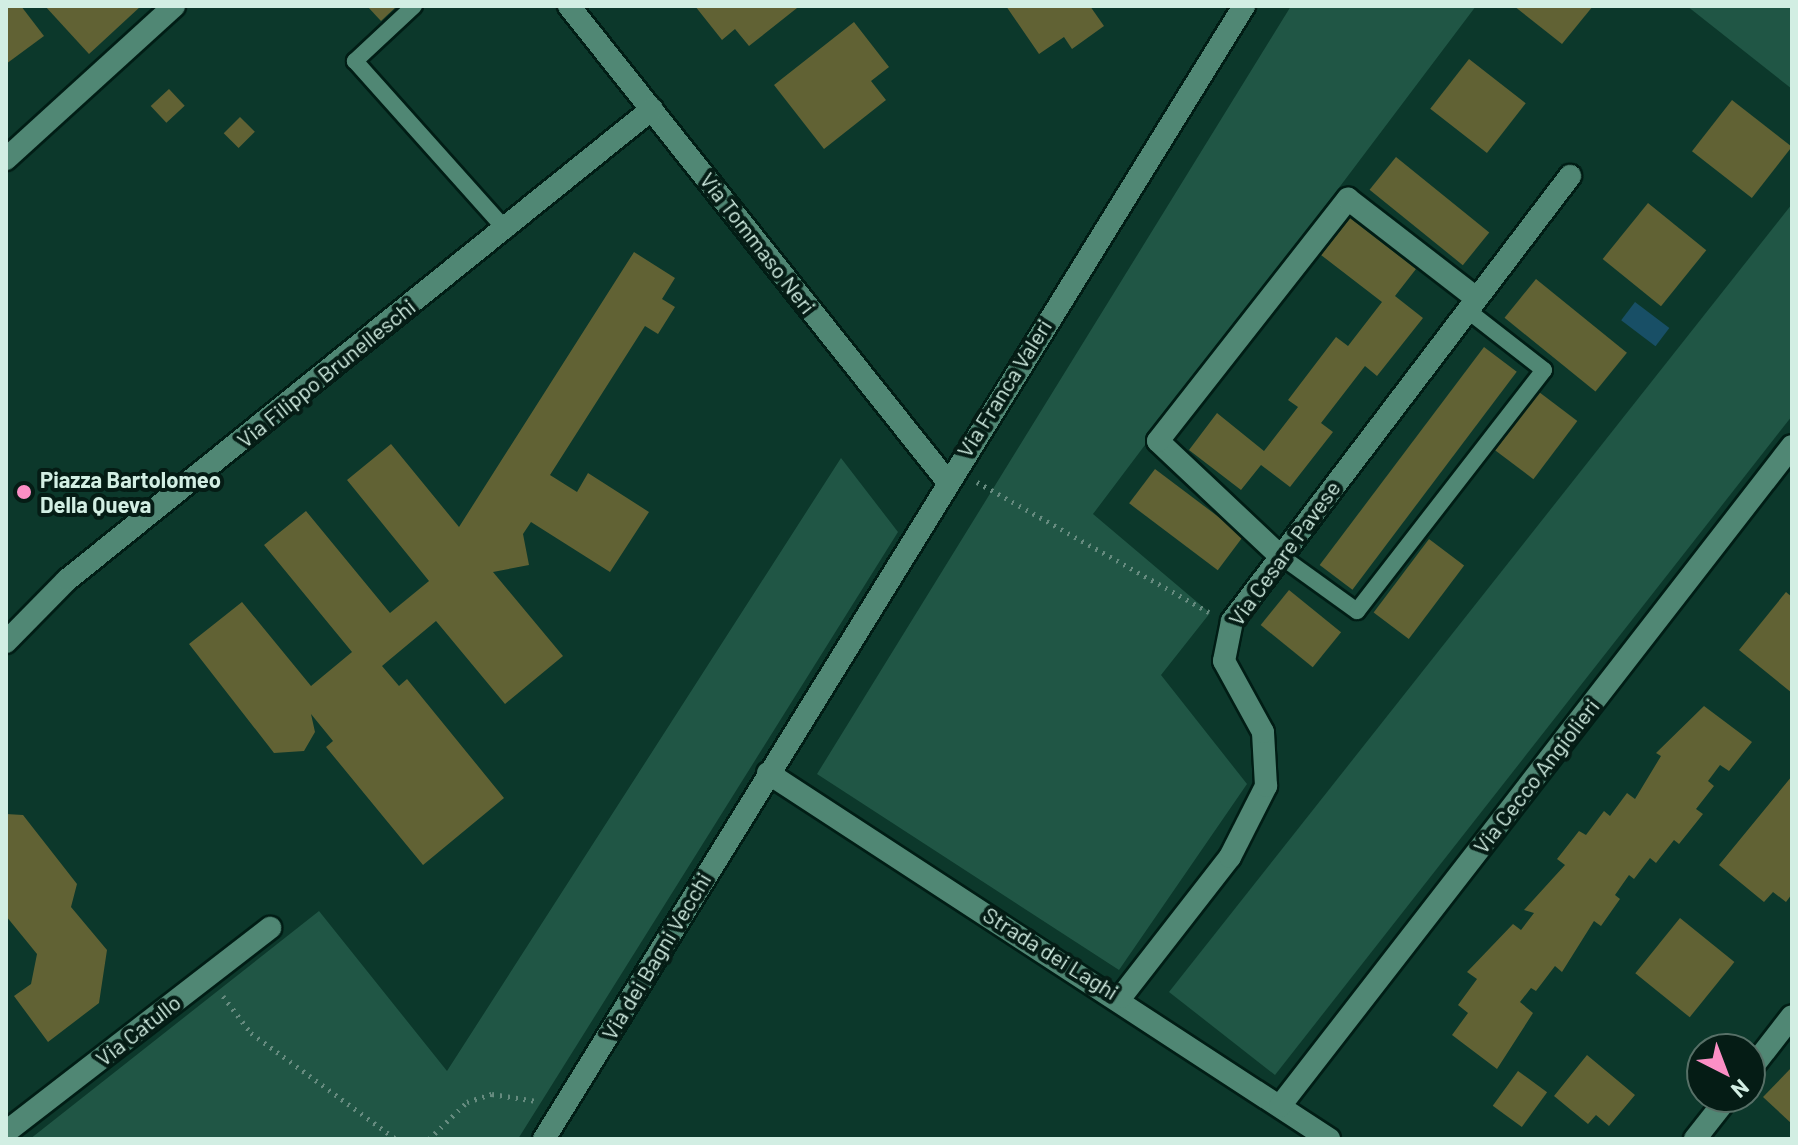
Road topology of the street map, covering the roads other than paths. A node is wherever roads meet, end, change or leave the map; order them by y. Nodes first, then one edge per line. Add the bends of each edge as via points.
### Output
1 (174, 6) edge
2 (414, 6) edge
3 (569, 6) edge
4 (1244, 6) edge
5 (652, 109) junction
6 (6, 159) edge
7 (1570, 176) dead end
8 (506, 230) junction
9 (1471, 304) junction
10 (1792, 446) edge
11 (950, 475) junction
12 (1279, 555) junction
13 (6, 642) edge
14 (768, 773) junction
15 (270, 928) dead end
16 (1121, 997) junction
17 (1792, 1016) edge
18 (1766, 1049) edge
19 (1280, 1106) junction
20 (1715, 1113) edge
21 (6, 1132) edge
22 (544, 1139) edge
23 (1329, 1139) edge
24 (1695, 1139) edge

1 - 6 street
2 - 8 lane via 355,61
3 - 5 street, Via Tommaso Neri
4 - 11 street, Via Franca Valeri
5 - 8 street, Via Filippo Brunelleschi
5 - 11 street, Via Tommaso Neri
7 - 9 street, Via Cesare Pavese
8 - 13 street, Via Filippo Brunelleschi via 67,580
9 - 12 street, Via Cesare Pavese
9 - 12 lane via 1544,370 1357,611
9 - 12 street via 1348,199 1158,441
10 - 19 street, Via Cecco Angiolieri
11 - 14 street, Via Franca Valeri
12 - 16 street, Via Cesare Pavese via 1232,621 1224,661 1263,732 1266,786 1230,857
14 - 16 street, Strada dei Laghi
14 - 22 street, Via dei Bagni Vecchi
15 - 21 street, Via Catullo
16 - 19 street, Strada dei Laghi
17 - 18 street
19 - 23 street, Strada dei Laghi
20 - 24 street

